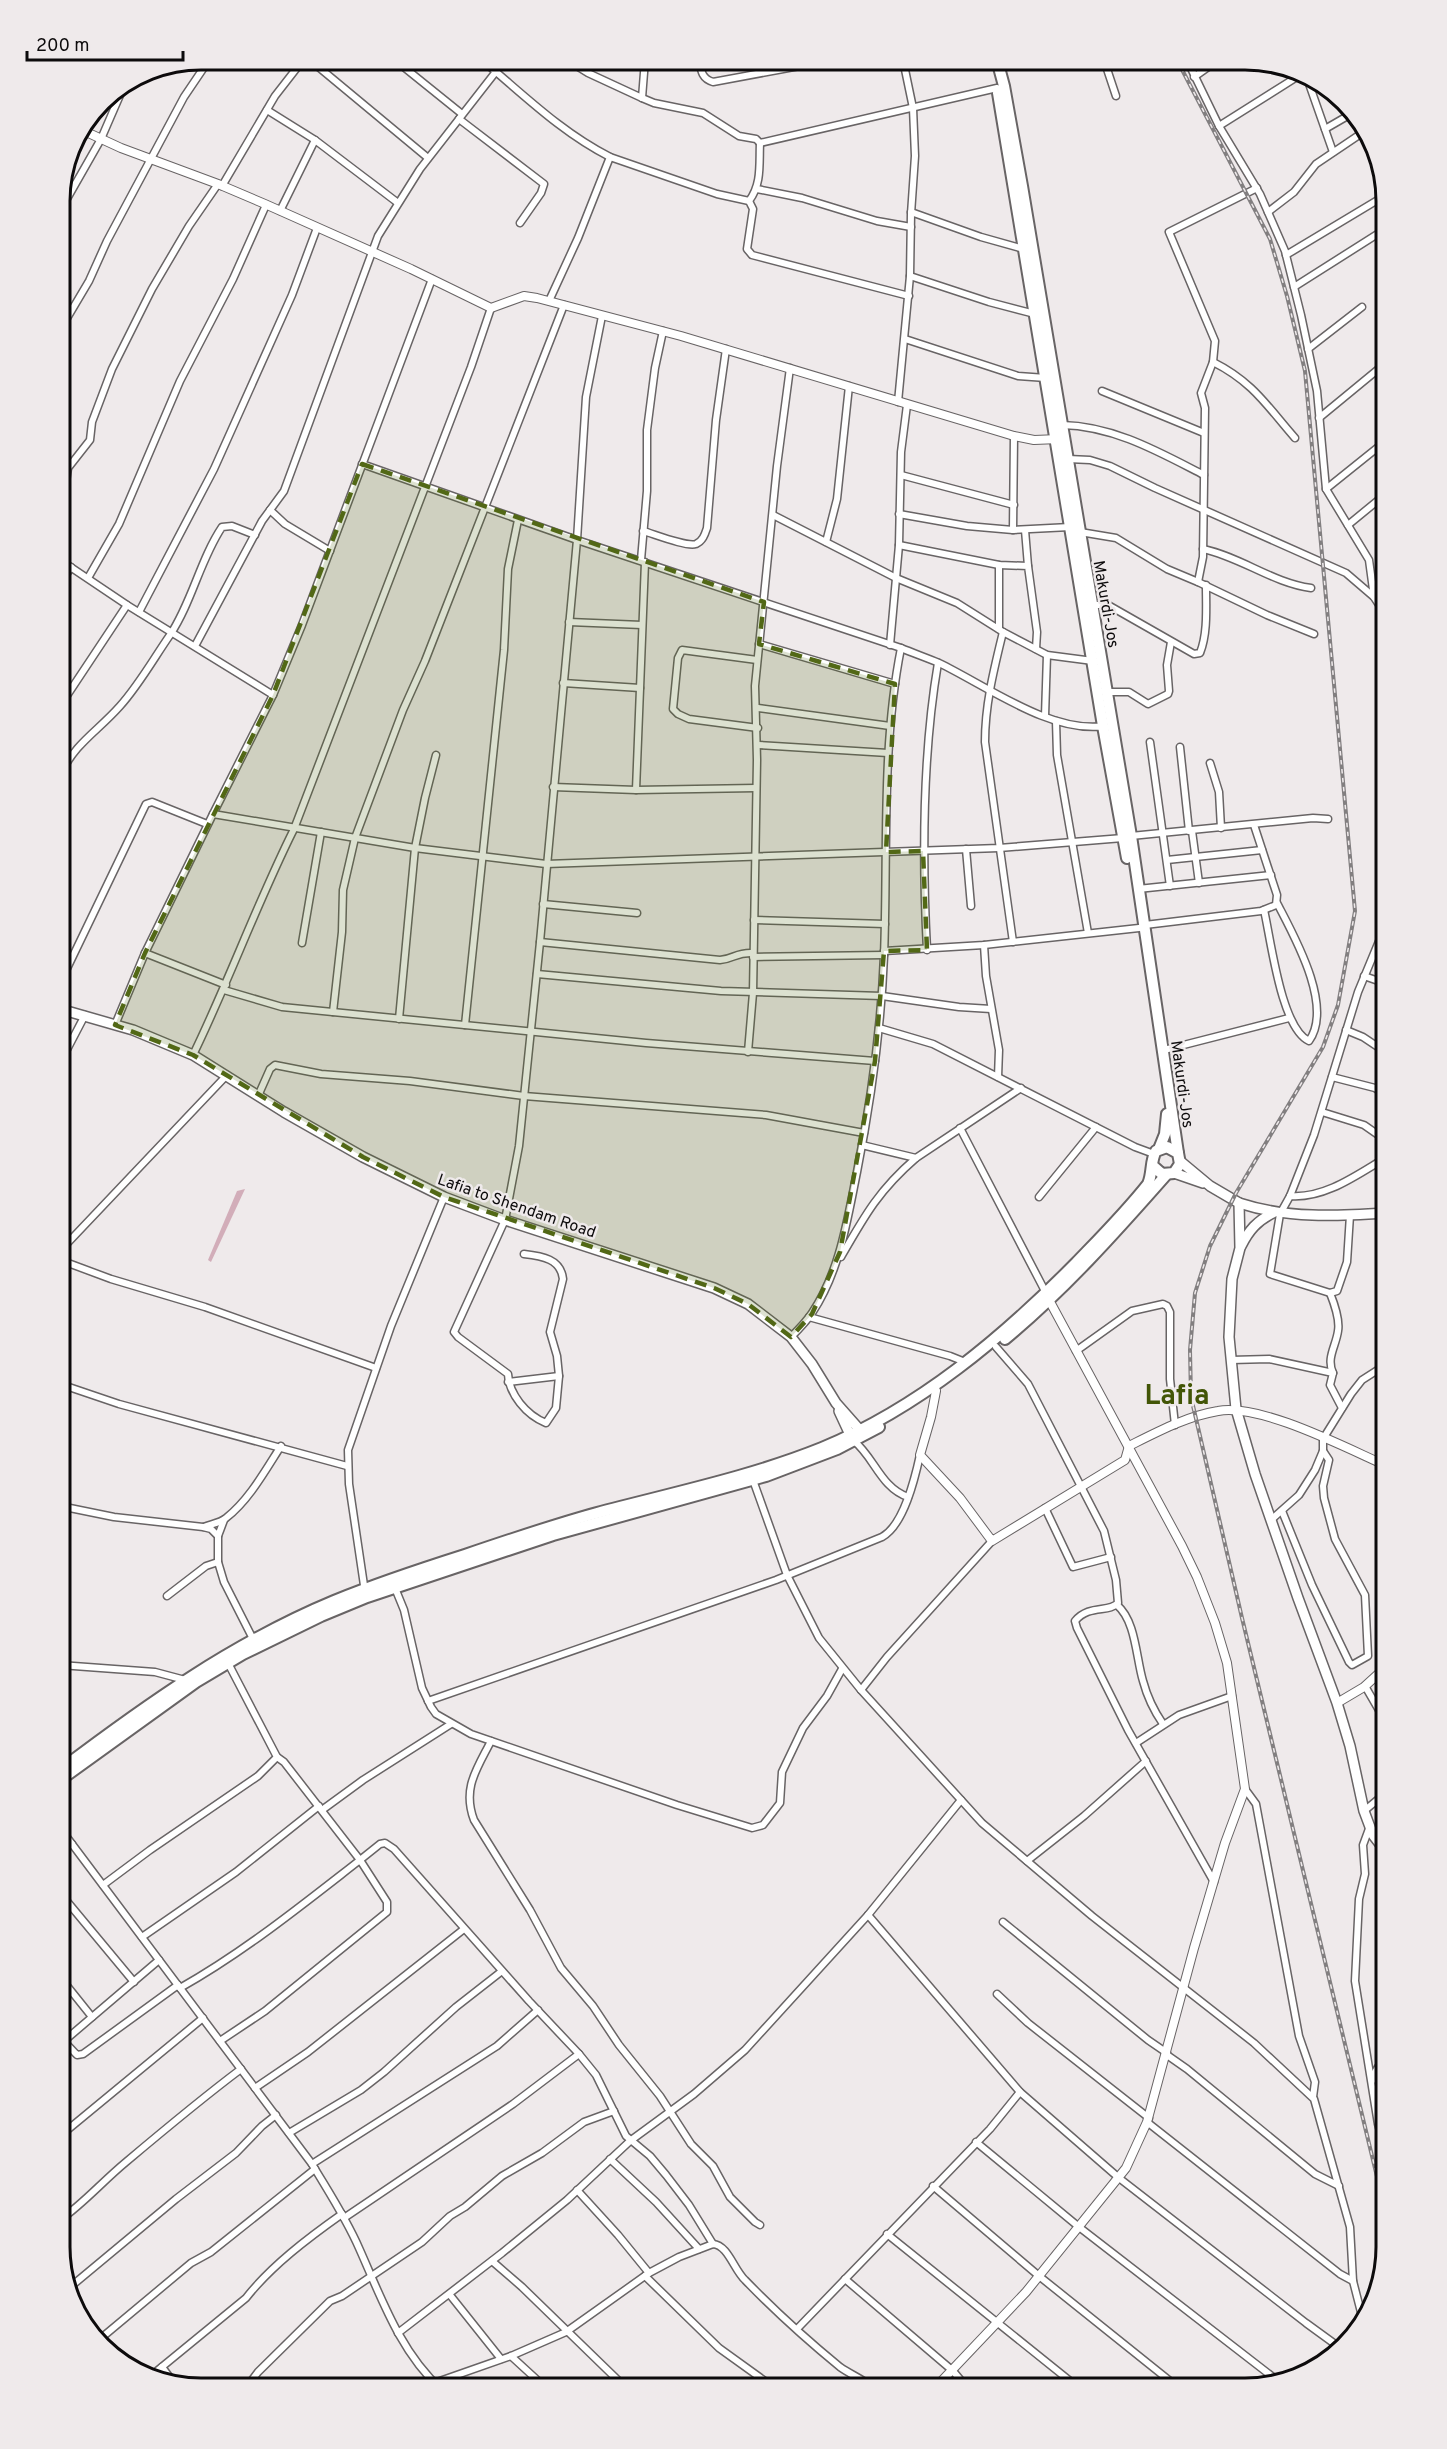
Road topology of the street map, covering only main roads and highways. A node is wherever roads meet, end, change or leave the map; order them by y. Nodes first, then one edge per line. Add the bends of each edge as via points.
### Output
1 (993, 71) edge
2 (1001, 71) edge
3 (1060, 439) junction
4 (1075, 529) junction
5 (1107, 726) junction
6 (1127, 837) junction
7 (1142, 927) junction
8 (71, 1012) edge
9 (1156, 1151) junction
10 (1179, 1157) junction
11 (1153, 1166) junction
12 (1170, 1174) junction
13 (1210, 1186) junction
14 (1239, 1203) junction
15 (1276, 1213) junction
16 (1376, 1214) edge
17 (1240, 1248) junction
18 (1047, 1297) junction
19 (857, 1438) junction
20 (366, 1593) junction
21 (70, 1763) edge
22 (70, 1773) edge
23 (1376, 1836) edge

1 - 3 highway, Makurdi-Jos
2 - 3 highway, Makurdi-Jos via 1062,425
3 - 4 highway, Makurdi-Jos
3 - 4 highway, Makurdi-Jos via 1068,459
4 - 5 highway, Makurdi-Jos via 1093,661
4 - 5 highway, Makurdi-Jos via 1107,692
5 - 6 highway, Makurdi-Jos
6 - 7 highway, Makurdi-Jos
6 - 7 highway, Makurdi-Jos
7 - 9 highway, Makurdi-Jos via 1167,1107 1165,1134
7 - 10 highway, Makurdi-Jos
8 - 19 main road, Lafia to Shendam Road via 193,1055 363,1157 444,1197 714,1288 748,1304 791,1337
9 - 10 highway via 1172,1148
9 - 11 highway
10 - 12 highway via 1179,1168
10 - 13 main road
11 - 12 highway via 1158,1172
11 - 18 highway via 1140,1194
12 - 13 main road
12 - 18 highway
13 - 14 main road
14 - 15 main road
14 - 17 main road
15 - 16 main road
15 - 17 main road via 1260,1220
17 - 23 main road via 1229,1302 1236,1409 1337,1703 1364,1811
18 - 19 highway via 966,1362
18 - 19 highway via 996,1347 894,1419
19 - 20 highway via 755,1471 577,1519
19 - 20 highway via 806,1462 753,1480 589,1524 395,1588
20 - 21 highway via 333,1602 253,1639 185,1680
20 - 22 highway via 228,1663 172,1698

